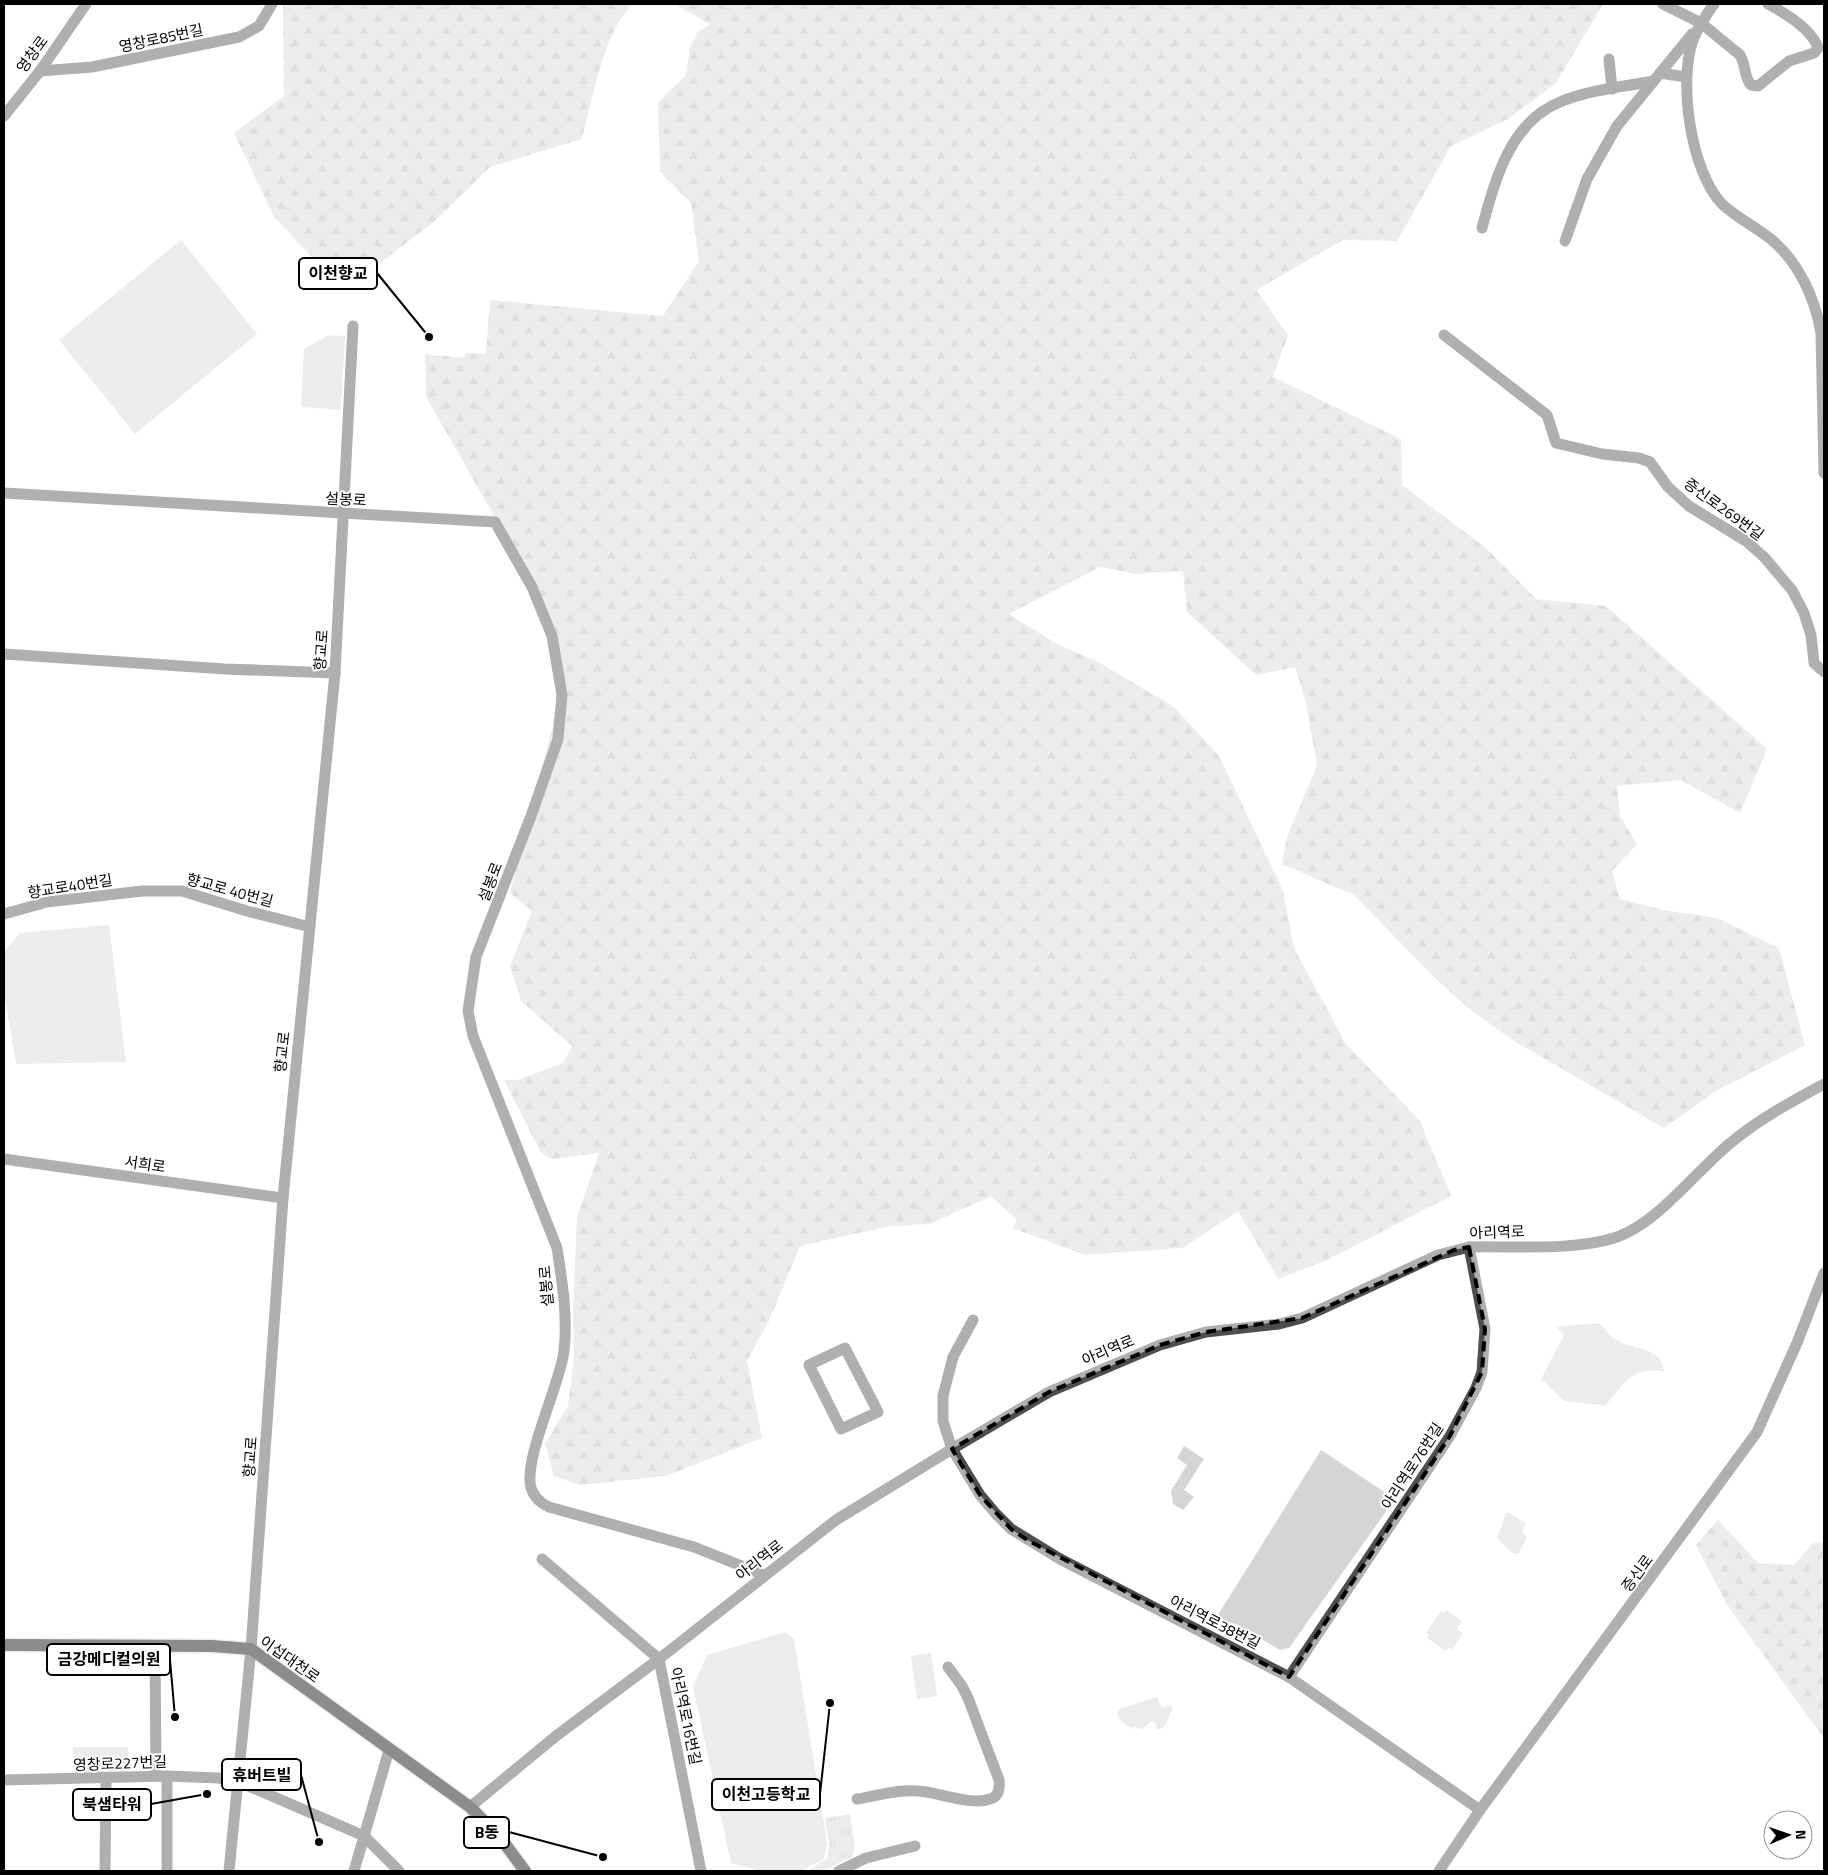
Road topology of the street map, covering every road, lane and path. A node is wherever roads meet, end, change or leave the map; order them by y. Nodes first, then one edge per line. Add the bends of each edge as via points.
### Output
1 (272, 4) edge
2 (1663, 4) edge
3 (1714, 4) edge
4 (1768, 4) edge
5 (82, 5) edge
6 (1701, 23) junction
7 (1609, 58) dead end
8 (40, 71) junction
9 (1657, 77) junction
10 (1686, 77) junction
11 (1612, 89) junction
12 (4, 116) edge
13 (1482, 228) dead end
14 (1565, 241) dead end
15 (353, 326) dead end
16 (1444, 336) dead end
17 (1824, 473) edge
18 (4, 493) edge
19 (344, 514) junction
20 (4, 654) edge
21 (1824, 672) edge
22 (335, 673) junction
23 (142, 891) joint
24 (4, 914) edge
25 (310, 927) junction
26 (1824, 1084) edge
27 (4, 1159) edge
28 (283, 1198) junction
29 (1469, 1248) junction
30 (1824, 1273) edge
31 (973, 1320) dead end
32 (845, 1348) joint
33 (952, 1448) junction
34 (542, 1558) dead end
35 (764, 1575) junction
36 (4, 1645) edge
37 (155, 1646) junction
38 (251, 1649) junction
39 (659, 1660) junction
40 (948, 1667) dead end
41 (1289, 1677) junction
42 (389, 1750) junction
43 (162, 1776) junction
44 (106, 1779) junction
45 (4, 1780) edge
46 (237, 1781) junction
47 (857, 1800) dead end
48 (470, 1807) junction
49 (1480, 1810) junction
50 (364, 1836) junction
51 (915, 1846) dead end
52 (105, 1871) edge
53 (167, 1871) edge
54 (229, 1871) edge
55 (354, 1871) edge
56 (399, 1871) edge
57 (525, 1871) edge
58 (701, 1871) edge
59 (839, 1871) edge
60 (1439, 1871) edge

1 - 8 street, 영창로85번길 via 259,26 239,37 92,67
2 - 6 street
3 - 6 street
4 - 6 street via 1800,26 1818,48 1814,53 1789,61 1758,86 1748,82 1740,56
5 - 8 street, 영창로
6 - 9 street
6 - 10 street via 1692,41
7 - 11 street
8 - 12 street, 영창로
9 - 10 street via 1670,73
9 - 11 street
9 - 14 street via 1617,126 1591,172
10 - 17 street via 1695,153 1703,176 1722,203 1772,240 1786,255 1800,274 1817,311
11 - 13 street via 1560,102 1529,121 1511,146
15 - 19 street, 향교로
16 - 21 street, 증신로269번길 via 1547,415 1556,443 1650,462 1668,487 1689,506 1746,541 1792,590 1811,635 1814,663
18 - 19 street, 설봉로
19 - 22 street, 향교로
19 - 35 street, 설봉로 via 495,522 532,586 552,636 562,695 558,738 532,816 476,957 468,1011 473,1036 557,1248 563,1282 564,1350 553,1396 541,1427 530,1476 531,1487 541,1503 548,1507 694,1547
20 - 22 street
22 - 25 street, 향교로
23 - 24 street, 향교로40번길 via 48,902
23 - 25 street, 향교로 40번길 via 186,892 247,912
25 - 28 street, 향교로
26 - 29 street, 아리역로 via 1778,1109 1728,1145 1635,1229 1616,1237 1574,1245
27 - 28 street, 서희로
28 - 38 street, 향교로
29 - 33 street, 아리역로 via 1438,1255 1302,1318 1279,1324 1206,1332 1160,1345 1049,1392
29 - 41 street, 아리역로76번길 via 1484,1329 1482,1372 1476,1388 1450,1436
30 - 49 street, 증신로 via 1757,1432
31 - 33 street, 아리역로38번길 via 953,1357 943,1396 943,1421
32 - 32 street via 878,1412 841,1429 809,1365
33 - 35 street, 아리역로 via 842,1516
33 - 41 street, 아리역로38번길 via 980,1495 1017,1533 1060,1559
34 - 39 street, 아리역로16번길
35 - 39 street, 아리역로
36 - 37 main road, 이섭대천로
37 - 38 main road, 이섭대천로
37 - 43 street
38 - 42 main road, 이섭대천로
38 - 46 street, 향교로
39 - 48 street, 아리역로 via 556,1736
39 - 58 street, 아리역로16번길
40 - 47 street via 964,1689 999,1780 996,1795 976,1801 913,1790
41 - 49 street, 아리역로38번길
42 - 48 main road, 이섭대천로
42 - 50 street
43 - 44 street, 영창로227번길
43 - 46 street, 영창로227번길
43 - 53 street
44 - 45 street, 영창로227번길
44 - 52 street
46 - 50 street
46 - 54 street, 향교로
48 - 57 main road, 이섭대천로 via 499,1836
49 - 60 street, 증신로
50 - 55 street
50 - 56 street
51 - 59 street via 866,1858

